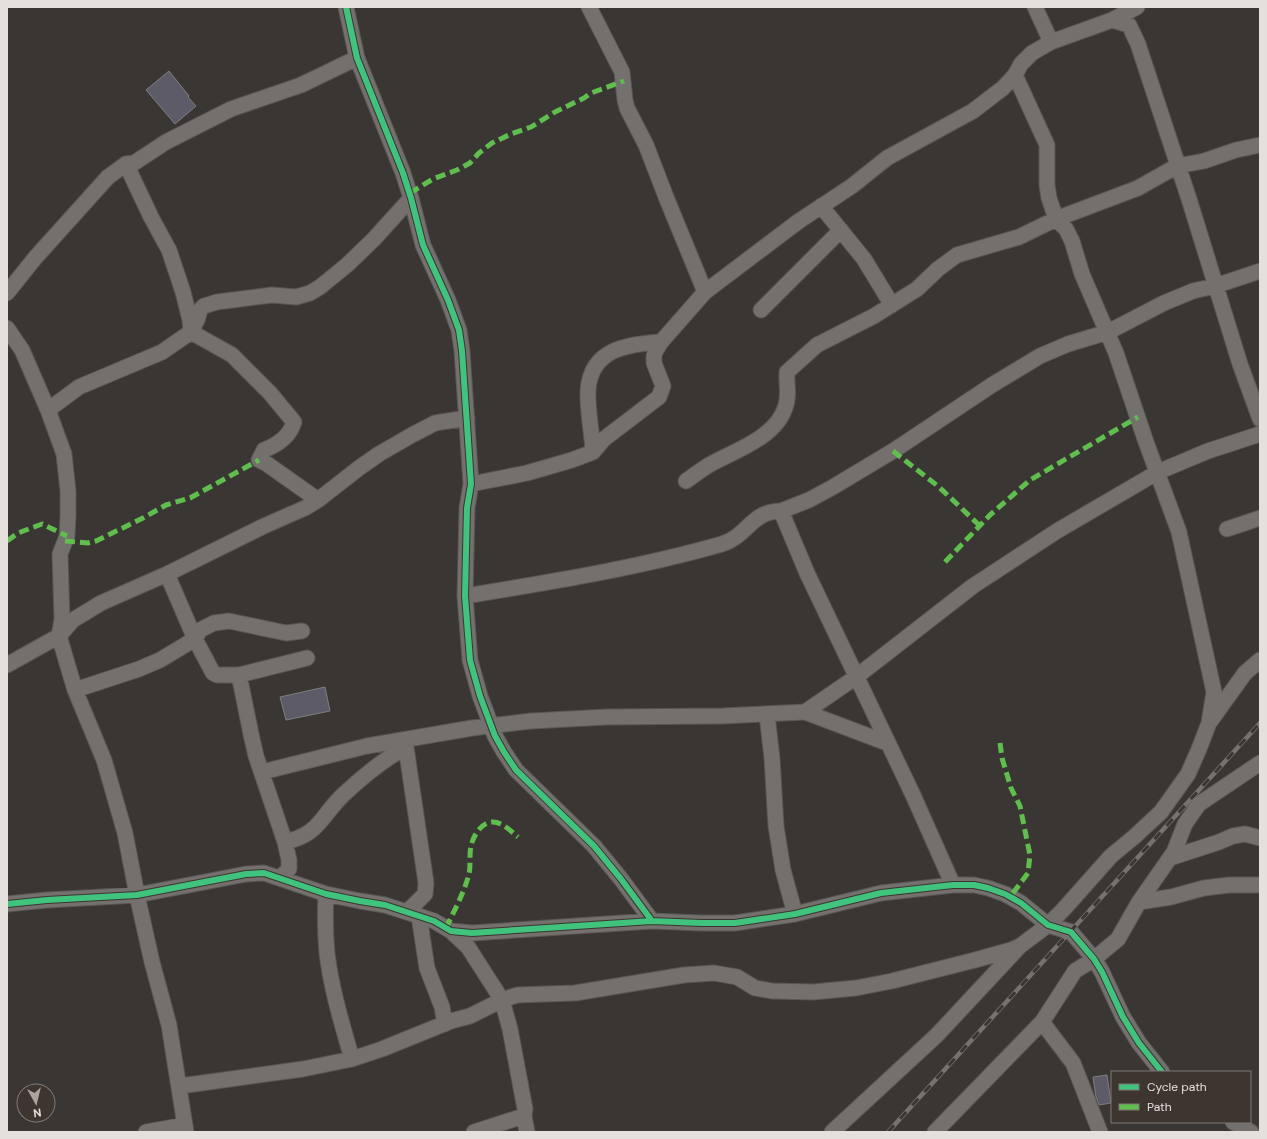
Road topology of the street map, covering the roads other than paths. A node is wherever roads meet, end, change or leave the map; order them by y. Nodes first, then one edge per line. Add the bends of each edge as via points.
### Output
1 (346, 7) edge
2 (590, 7) edge
3 (1035, 7) edge
4 (1137, 7) edge
5 (1112, 20) junction
6 (1051, 42) junction
7 (357, 58) junction
8 (1015, 75) junction
9 (1260, 145) edge
10 (126, 164) junction
11 (1177, 166) junction
12 (411, 198) junction
13 (821, 206) junction
14 (1056, 219) junction
15 (841, 230) junction
16 (1260, 271) edge
17 (1215, 286) junction
18 (705, 292) junction
19 (7, 293) edge
20 (892, 305) junction
21 (761, 310) dead end
22 (7, 328) edge
23 (191, 332) junction
24 (1108, 332) junction
25 (661, 342) junction
26 (48, 410) junction
27 (466, 418) junction
28 (1260, 419) edge
29 (1260, 434) edge
30 (592, 452) junction
31 (1158, 472) junction
32 (686, 481) dead end
33 (471, 484) junction
34 (318, 500) junction
35 (781, 512) junction
36 (1260, 518) edge
37 (1227, 530) dead end
38 (167, 574) junction
39 (465, 596) junction
40 (302, 631) dead end
41 (59, 636) junction
42 (195, 639) junction
43 (307, 658) dead end
44 (1260, 660) edge
45 (7, 665) edge
46 (239, 675) junction
47 (856, 677) junction
48 (75, 690) junction
49 (805, 712) junction
50 (767, 715) junction
51 (1209, 724) junction
52 (491, 725) junction
53 (404, 743) junction
54 (887, 743) junction
55 (1260, 763) edge
56 (262, 772) junction
57 (1260, 838) edge
58 (285, 842) junction
59 (1170, 858) junction
60 (280, 878) junction
61 (953, 885) junction
62 (1260, 885) edge
63 (326, 894) junction
64 (137, 895) junction
65 (1139, 902) junction
66 (7, 904) edge
67 (414, 914) junction
68 (795, 914) junction
69 (652, 921) junction
70 (1048, 925) junction
71 (451, 931) junction
72 (1020, 946) junction
73 (1094, 959) junction
74 (502, 1000) junction
75 (1042, 1022) junction
76 (445, 1024) junction
77 (352, 1059) junction
78 (1161, 1071) edge
79 (180, 1086) junction
80 (524, 1116) junction
81 (1235, 1123) edge
82 (186, 1128) edge
83 (938, 1130) edge
84 (146, 1132) edge
85 (474, 1132) edge
86 (527, 1132) edge
87 (832, 1132) edge
88 (1100, 1132) edge
89 (1251, 1132) edge

1 - 7 street
2 - 18 street via 622,72 627,108 646,145
3 - 6 street
4 - 5 street
5 - 6 street
5 - 11 street via 1129,26 1138,44
6 - 8 street via 1032,53
7 - 10 street via 301,84 231,109 166,142 134,163
7 - 12 street
8 - 13 street via 1003,88 973,111 887,158 852,186
8 - 14 street via 1047,145 1049,198
9 - 11 street
10 - 19 street via 108,177
10 - 23 street via 169,250 183,292
11 - 14 street via 1138,188
11 - 17 street
12 - 23 street via 348,265 310,293 296,297 272,295 204,306
12 - 27 street via 423,245 459,330
13 - 15 street
13 - 18 street
14 - 20 street via 1019,238 957,255 917,289
14 - 24 street via 1066,229 1072,241 1082,274
15 - 20 street via 864,259
15 - 21 street
16 - 17 street
17 - 24 street via 1193,291 1164,303
17 - 28 street
18 - 25 street
20 - 32 street via 817,345 787,372 786,407 776,424 768,432 707,466
22 - 26 street via 22,350
23 - 26 street via 162,352 79,387
23 - 34 street via 232,355 270,393 294,422 277,444 264,450 259,460
24 - 31 street
24 - 35 street via 1040,356 840,483
25 - 30 street via 654,356 654,363 663,386 659,397 604,439
25 - 30 street via 620,348 600,360 593,372 588,390
26 - 41 street via 64,454 68,491 67,536 60,554 62,619
27 - 33 street
27 - 34 street via 436,423 412,435 358,468
29 - 31 street via 1208,451
30 - 33 street via 527,473
31 - 47 street via 1008,562
31 - 51 street via 1179,532 1214,692
33 - 39 street via 466,508
34 - 38 street
35 - 39 street via 759,516 733,539 724,543 681,555 589,575
35 - 47 street via 806,573
36 - 37 street
38 - 41 street via 101,603 73,620
38 - 42 street
39 - 52 street via 470,660
40 - 42 street via 286,633 229,621 214,623 200,630
41 - 45 street
41 - 48 street
42 - 46 street via 213,673
42 - 48 street via 139,669
43 - 46 street
44 - 51 street via 1245,673
46 - 56 street via 250,734
47 - 49 street
47 - 54 street
48 - 64 street via 104,760 121,815
49 - 50 street
49 - 54 street
50 - 52 street via 608,717
50 - 68 street via 776,826 783,870
51 - 70 street via 1188,774 1161,812 1111,856
52 - 53 street
52 - 69 street via 516,770 594,846
53 - 56 street via 353,749
53 - 58 street via 343,796 311,832 299,839
53 - 67 street via 426,889
54 - 61 street
55 - 59 street via 1199,804 1185,824
56 - 58 street
57 - 59 street via 1245,834 1233,836
58 - 60 street via 289,869
59 - 65 street
60 - 63 street
60 - 64 street via 264,873 246,874
61 - 68 street via 881,893
61 - 70 street via 988,888 1005,894
62 - 65 street via 1204,888
63 - 67 street via 385,904
63 - 77 street via 325,931 328,954
64 - 66 street
64 - 79 street via 169,1025
65 - 73 street via 1118,939
67 - 71 street
67 - 76 street via 427,968 442,1007
68 - 69 street via 736,923
69 - 71 street via 495,932
70 - 72 street
70 - 73 street via 1071,932
71 - 74 street via 468,947
72 - 74 street via 961,964 856,988 813,992 772,991 755,988 738,978 714,973 684,975 575,993 517,995
72 - 87 street via 937,1036
73 - 75 street via 1076,971
73 - 78 street via 1123,1017
74 - 76 street via 470,1016
74 - 80 street via 510,1029 525,1109
75 - 83 street
75 - 88 street via 1073,1063
76 - 77 street
77 - 79 street via 303,1069
79 - 82 street
80 - 85 street
80 - 86 street
81 - 89 street
82 - 84 street

